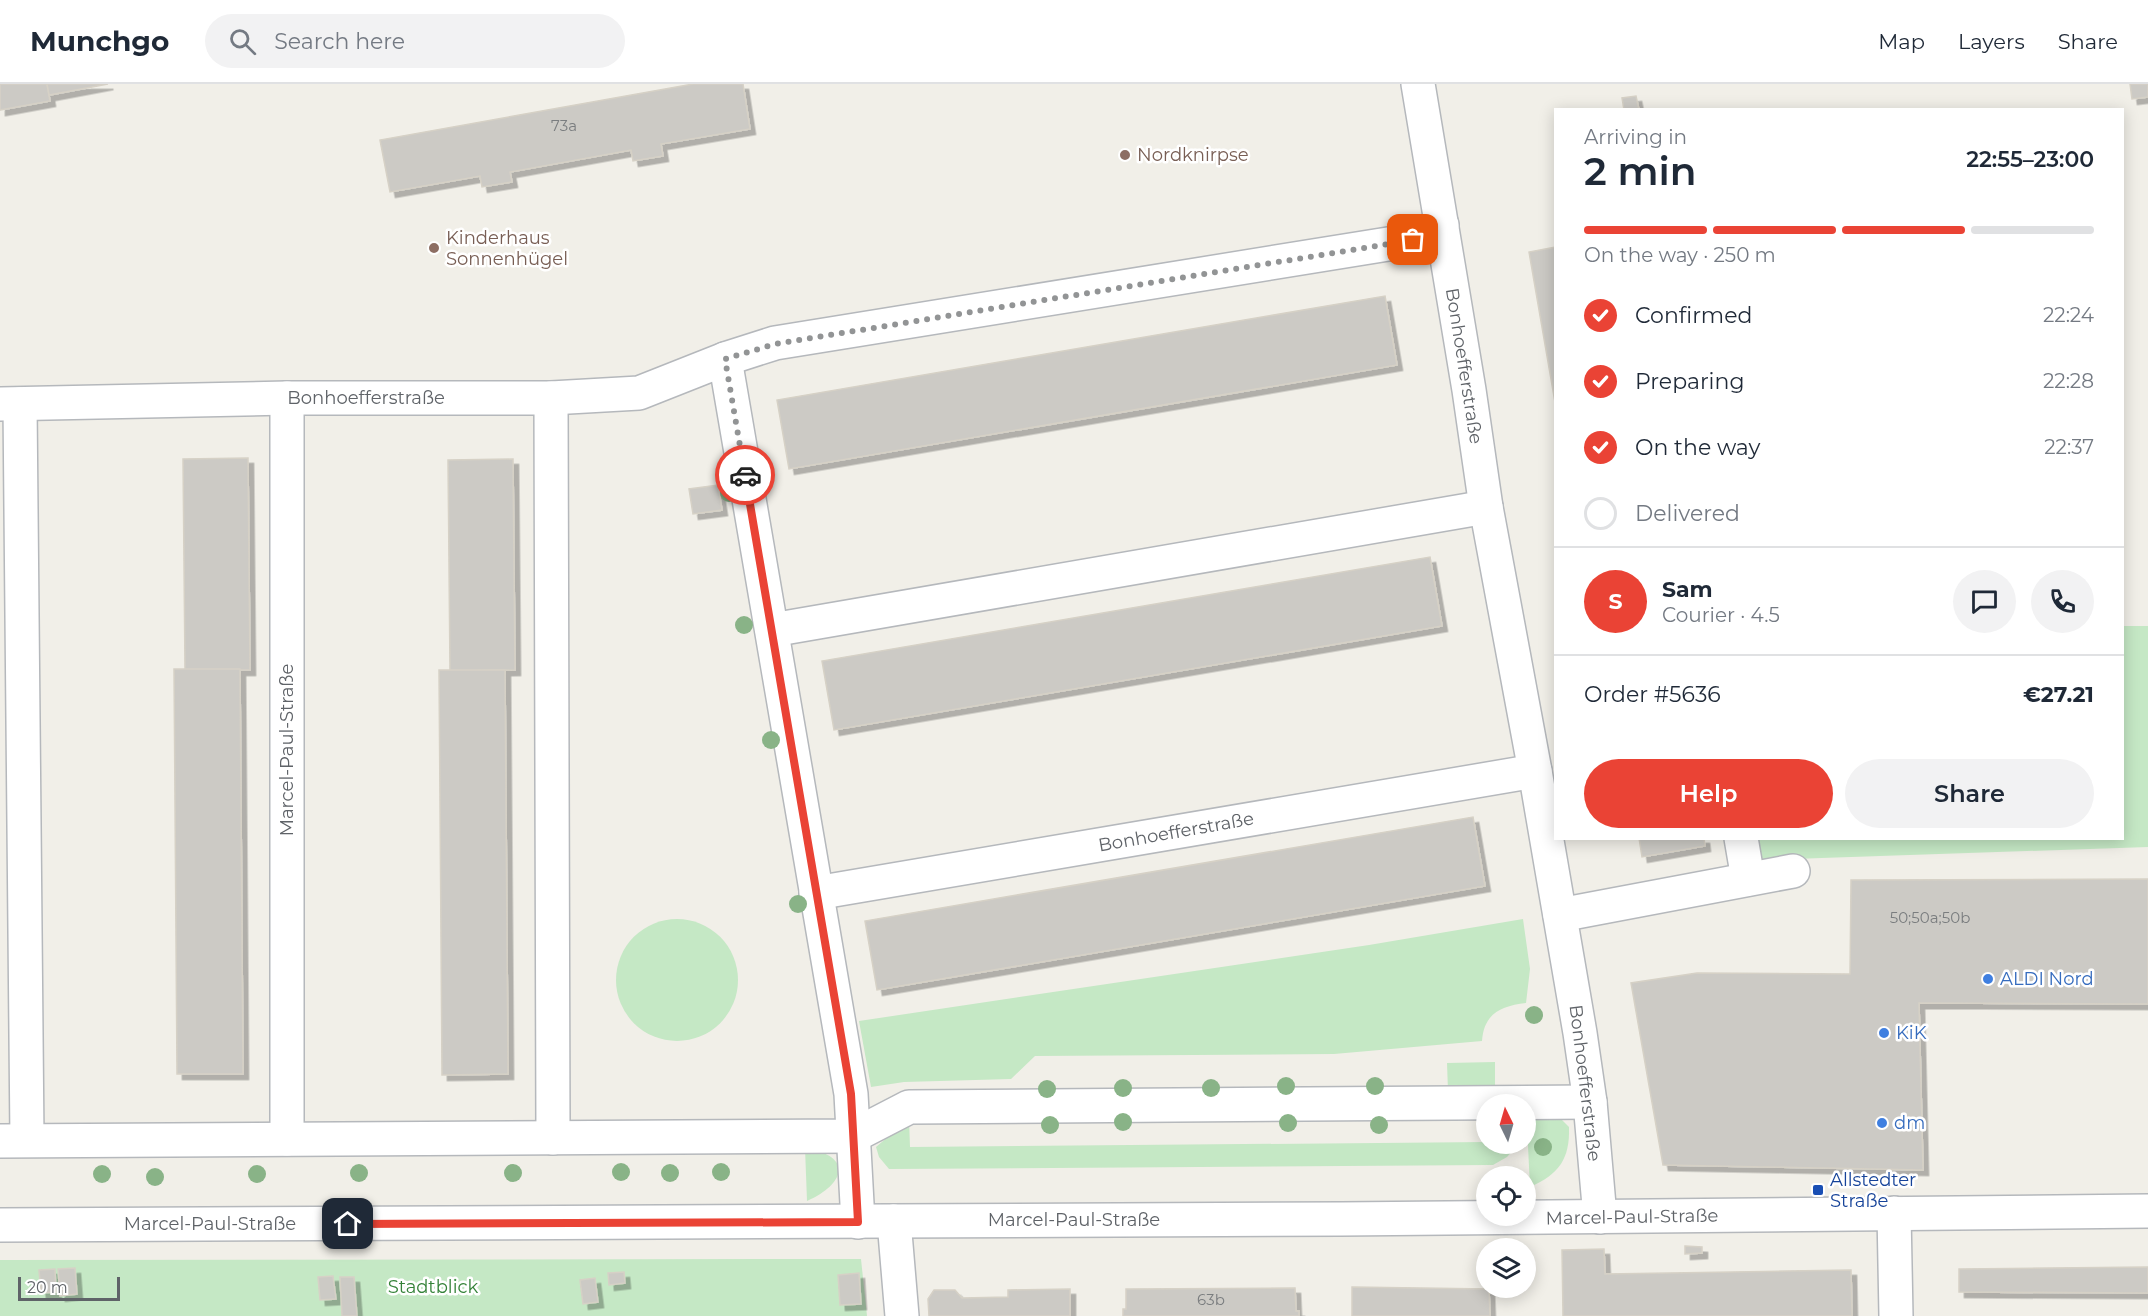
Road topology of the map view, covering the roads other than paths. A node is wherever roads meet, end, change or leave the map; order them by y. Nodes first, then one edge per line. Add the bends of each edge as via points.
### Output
1 (1418, 84) edge
2 (1443, 225) junction
3 (725, 359) junction
4 (287, 398) junction
5 (551, 398) junction
6 (10, 404) edge
7 (1486, 507) junction
8 (772, 630) junction
9 (1535, 771) junction
10 (1741, 840) edge
11 (1793, 871) dead end
12 (1748, 879) junction
13 (816, 894) junction
14 (1560, 915) junction
15 (1590, 1101) junction
16 (853, 1136) junction
17 (552, 1138) junction
18 (287, 1139) junction
19 (14, 1140) edge
20 (2148, 1210) edge
21 (1894, 1213) junction
22 (1600, 1217) junction
23 (894, 1221) junction
24 (858, 1222) junction
25 (0, 1225) edge
26 (902, 1316) edge
27 (1896, 1316) edge

1 - 2 street, Bonhoefferstraße
2 - 3 street, Bonhoefferstraße via 1413,240 786,342
2 - 7 street, Bonhoefferstraße
3 - 5 street, Bonhoefferstraße via 639,393
3 - 8 street
4 - 5 street, Bonhoefferstraße
4 - 6 street, Bonhoefferstraße
4 - 18 street, Marcel-Paul-Straße
5 - 17 street
6 - 19 street
7 - 8 street
7 - 9 street, Bonhoefferstraße
8 - 13 street
9 - 13 street, Bonhoefferstraße
9 - 14 street, Bonhoefferstraße
10 - 12 street
11 - 12 street
12 - 14 street
13 - 16 street via 851,1094
14 - 15 street, Bonhoefferstraße
15 - 16 street via 909,1107
15 - 22 street, Bonhoefferstraße
16 - 17 street
16 - 24 street
17 - 18 street
18 - 19 street
20 - 21 street, Marcel-Paul-Straße
21 - 22 street, Marcel-Paul-Straße
21 - 27 street
22 - 23 street, Marcel-Paul-Straße
23 - 24 street, Marcel-Paul-Straße
23 - 26 street
24 - 25 street, Marcel-Paul-Straße

